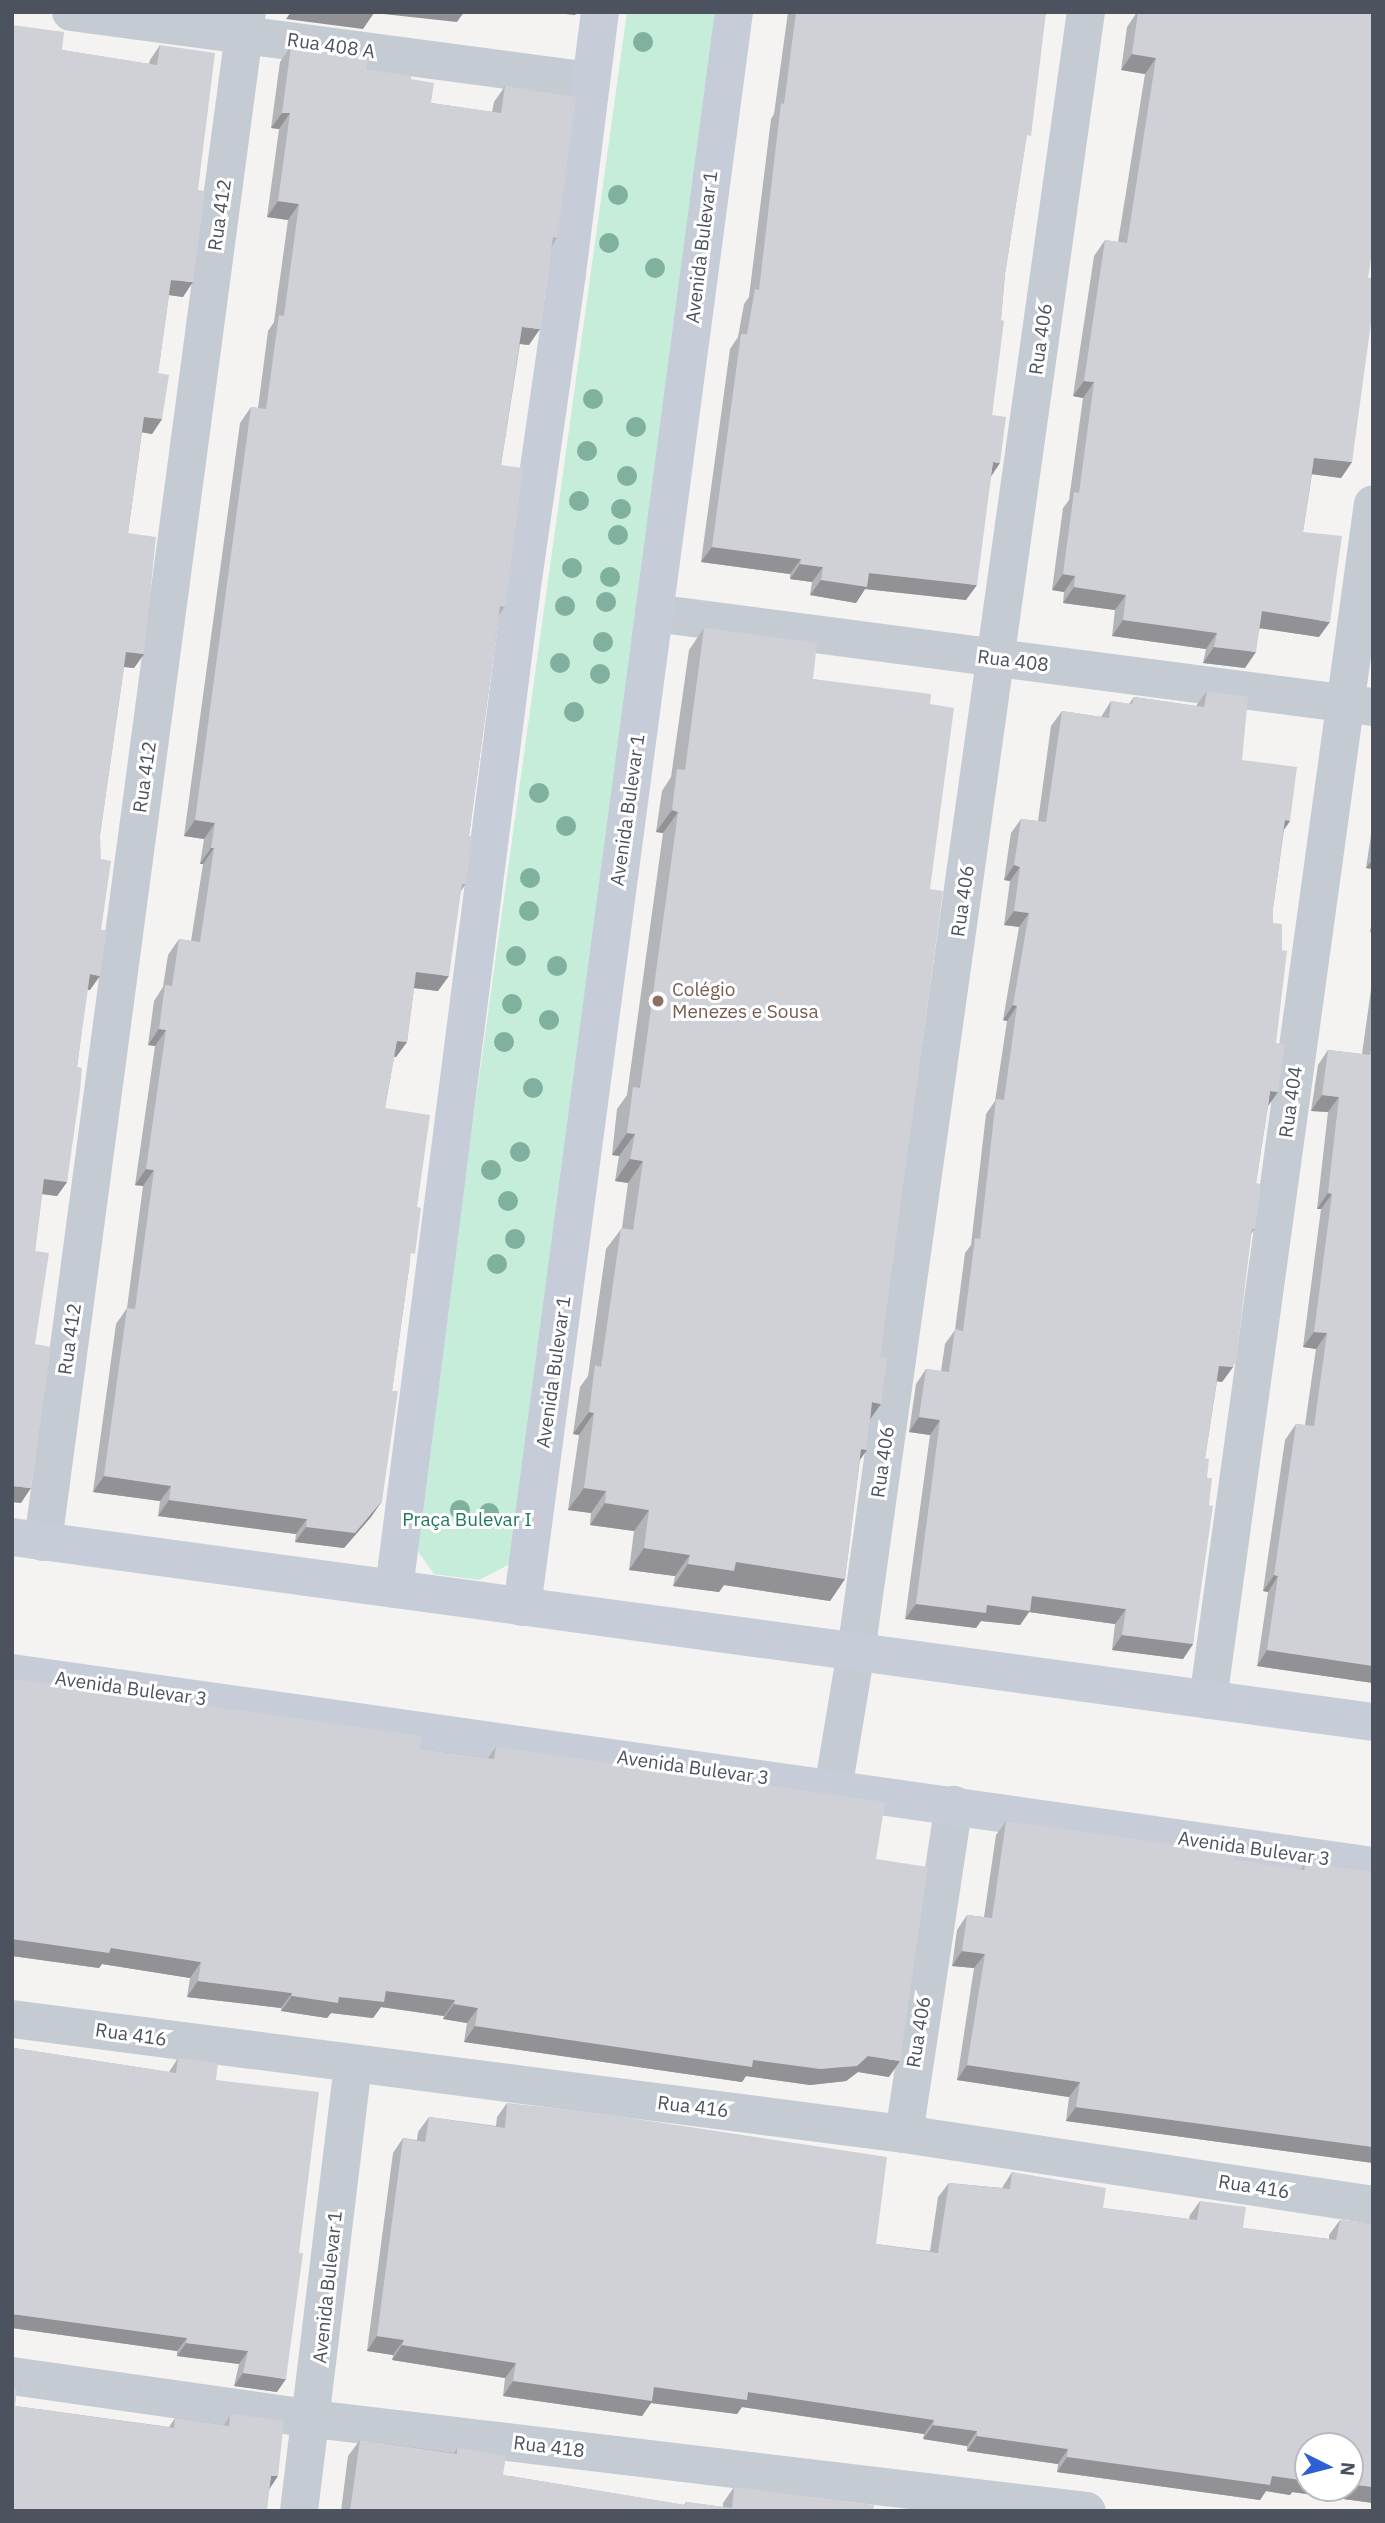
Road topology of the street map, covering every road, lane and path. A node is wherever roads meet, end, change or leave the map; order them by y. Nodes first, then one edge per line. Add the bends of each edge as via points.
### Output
1 (71, 12) edge
2 (600, 12) edge
3 (734, 12) edge
4 (1086, 12) edge
5 (245, 23) edge
6 (590, 81) junction
7 (1373, 504) edge
8 (654, 613) junction
9 (997, 660) junction
10 (1359, 706) edge
11 (28, 1539) edge
12 (394, 1590) junction
13 (522, 1607) junction
14 (856, 1652) junction
15 (12, 1673) edge
16 (1208, 1700) junction
17 (1373, 1722) edge
18 (833, 1789) junction
19 (954, 1805) junction
20 (1373, 1866) edge
21 (12, 2019) edge
22 (353, 2064) junction
23 (904, 2134) junction
24 (1373, 2205) edge
25 (12, 2376) edge
26 (313, 2419) junction
27 (299, 2511) edge
28 (1087, 2511) edge

1 - 5 street, Rua 408 A
2 - 6 street
3 - 8 street, Avenida Bulevar 1
4 - 9 street, Rua 406
5 - 6 street, Rua 408 A
5 - 11 street, Rua 412
6 - 12 street
7 - 10 street, Rua 404
8 - 9 street, Rua 408
8 - 13 street, Avenida Bulevar 1
9 - 10 street, Rua 408
9 - 14 street, Rua 406
10 - 16 street, Rua 404
11 - 12 street
12 - 13 street
13 - 14 street
14 - 16 street
14 - 18 street, Rua 406
15 - 18 street, Avenida Bulevar 3
16 - 17 street
18 - 19 street, Avenida Bulevar 3
19 - 20 street, Avenida Bulevar 3
19 - 23 street, Rua 406
21 - 22 street, Rua 416
22 - 23 street, Rua 416
22 - 26 street, Avenida Bulevar 1
23 - 24 street, Rua 416
25 - 26 street, Rua 418
26 - 27 street, Avenida Bulevar 1
26 - 28 street, Rua 418

